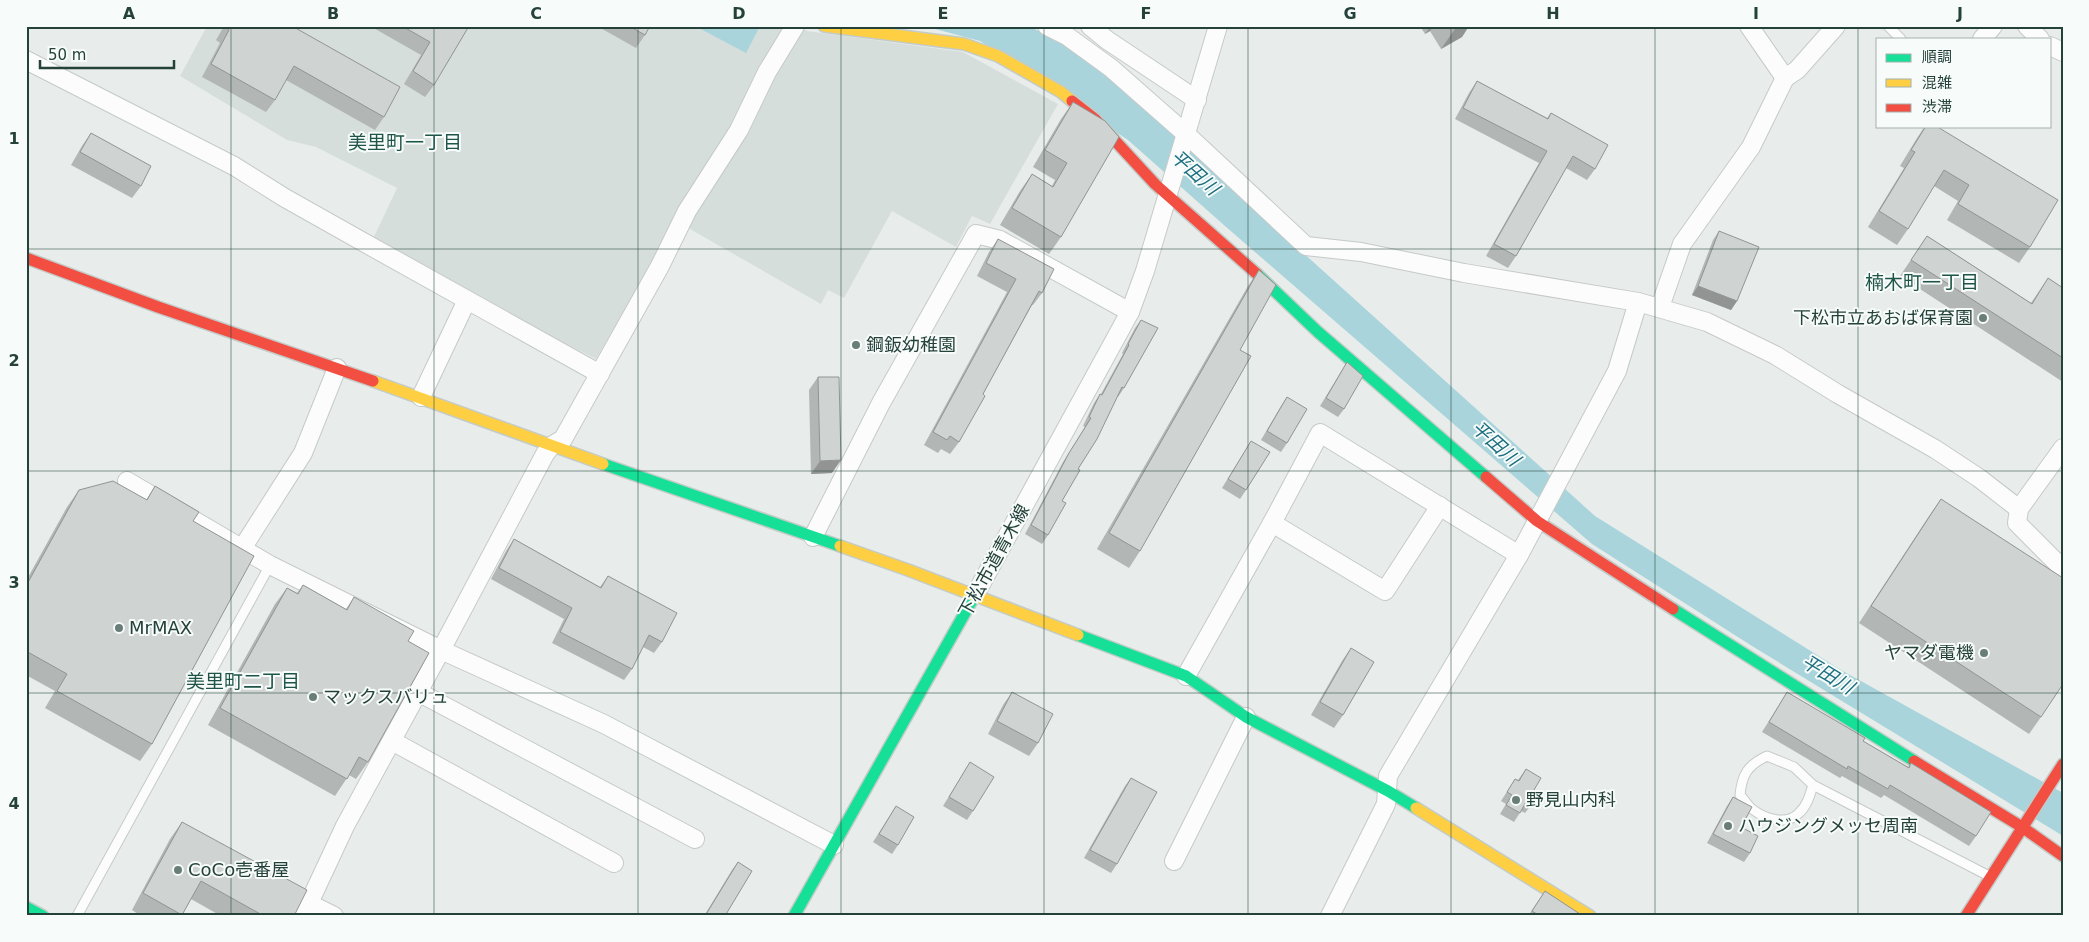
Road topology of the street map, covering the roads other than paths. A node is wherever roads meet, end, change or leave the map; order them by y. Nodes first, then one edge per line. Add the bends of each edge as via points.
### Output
1 (795, 26) edge
2 (824, 26) edge
3 (1047, 26) edge
4 (1090, 26) edge
5 (1218, 26) edge
6 (1749, 26) edge
7 (1836, 26) edge
8 (1888, 26) edge
9 (1993, 26) edge
10 (2027, 26) edge
11 (1900, 38) edge
12 (1983, 38) edge
13 (2039, 38) edge
14 (26, 60) edge
15 (1785, 78) junction
16 (1197, 100) junction
17 (1185, 137) junction
18 (1169, 191) junction
19 (26, 258) edge
20 (467, 300) junction
21 (1638, 302) junction
22 (1660, 307) junction
23 (1130, 312) junction
24 (337, 368) junction
25 (600, 374) junction
26 (420, 397) junction
27 (551, 446) junction
28 (2063, 448) edge
29 (127, 481) dead end
30 (1440, 506) junction
31 (2019, 509) junction
32 (1539, 518) junction
33 (1272, 523) junction
34 (813, 537) junction
35 (243, 547) junction
36 (1519, 555) junction
37 (270, 564) junction
38 (2063, 569) edge
39 (975, 595) junction
40 (441, 650) junction
41 (1186, 676) junction
42 (418, 692) junction
43 (1246, 717) junction
44 (392, 741) junction
45 (2063, 764) edge
46 (1813, 785) junction
47 (1388, 791) junction
48 (2025, 822) junction
49 (695, 839) dead end
50 (834, 845) junction
51 (2063, 856) edge
52 (1174, 861) dead end
53 (614, 863) dead end
54 (1989, 876) junction
55 (26, 907) edge
56 (306, 910) edge
57 (43, 916) edge
58 (77, 916) edge
59 (334, 916) edge
60 (794, 916) edge
61 (1330, 916) edge
62 (1590, 916) edge
63 (1966, 916) edge

1 - 25 street via 766,72 739,130 687,212
2 - 18 street via 964,44 998,56 1061,92 1095,119 1155,184
3 - 17 street via 1067,36 1111,68
4 - 16 street
5 - 16 street
6 - 15 street
7 - 15 street via 1797,70
8 - 11 lane
9 - 12 street
10 - 13 street
14 - 20 street via 234,166
15 - 22 street via 1751,148 1682,244
16 - 17 street
17 - 18 street, 下松市道青木線
17 - 21 street via 1306,246 1361,252
18 - 23 street, 下松市道青木線
18 - 32 street via 1318,332
19 - 24 street
20 - 25 street
20 - 26 street
21 - 22 street
21 - 32 street via 1617,371
22 - 31 street via 1707,322 1775,354 1936,449
23 - 34 street via 1000,240 976,234 886,394
23 - 39 street, 下松市道青木線
24 - 26 street
24 - 35 street via 304,453
25 - 27 street via 563,439
26 - 27 street
27 - 34 street
27 - 40 street
28 - 31 street
29 - 35 street
30 - 33 street via 1385,591
30 - 33 street via 1320,433
30 - 36 street
31 - 38 street via 2017,523
32 - 36 street
32 - 48 street via 1768,670
33 - 41 street
34 - 39 street
35 - 37 street
36 - 47 street via 1388,776
37 - 40 street
37 - 58 lane
39 - 41 street
39 - 50 street, 下松市道青木線
40 - 42 street
40 - 50 street via 604,724
41 - 43 street
42 - 44 street
42 - 49 street
43 - 47 street
43 - 52 street
44 - 53 street
44 - 56 street via 345,826
45 - 48 street
46 - 46 lane via 1799,814 1787,820 1773,820 1752,809 1740,794 1741,780 1753,763 1767,756 1794,766
46 - 54 lane
47 - 61 street via 1386,804
47 - 62 street
48 - 51 street
48 - 54 street
50 - 60 street, 下松市道青木線
54 - 63 street
55 - 57 street
56 - 59 street

